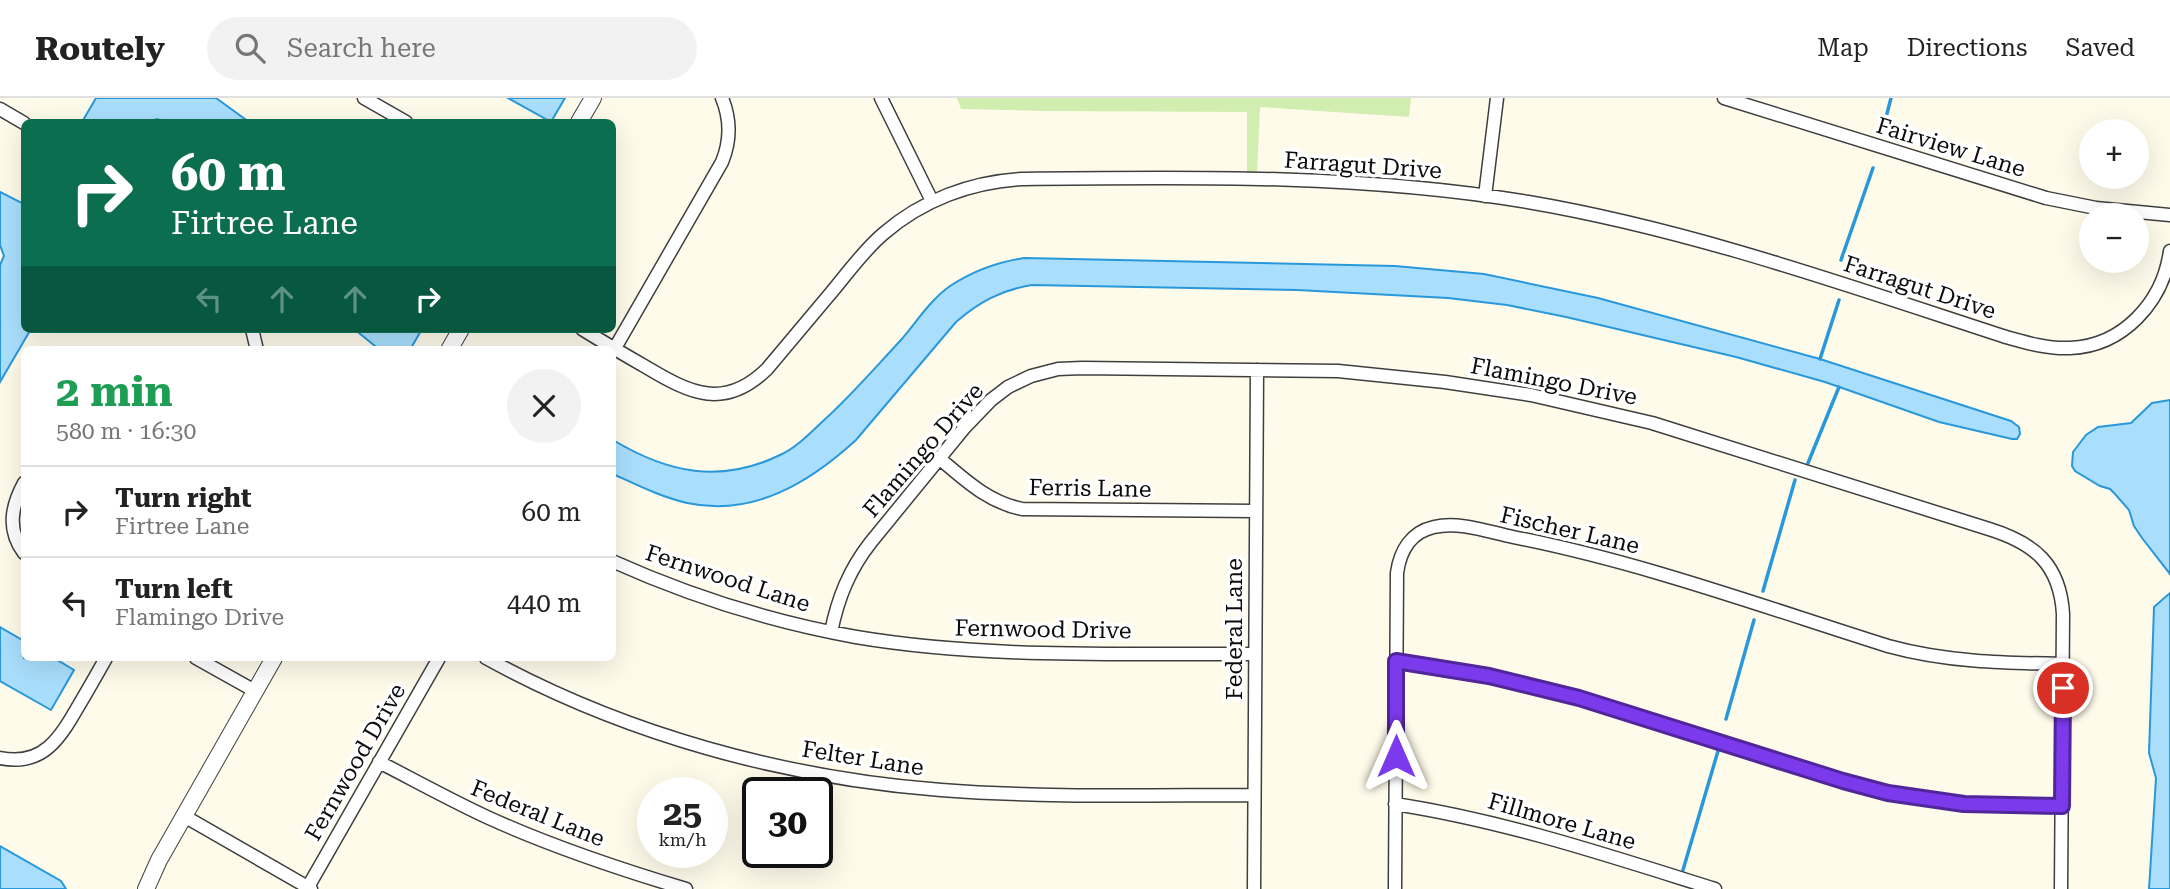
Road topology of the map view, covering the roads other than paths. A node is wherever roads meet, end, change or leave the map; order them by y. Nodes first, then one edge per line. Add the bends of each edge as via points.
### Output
1 (364, 98) edge
2 (593, 98) edge
3 (722, 98) edge
4 (881, 98) edge
5 (1497, 98) edge
6 (1724, 98) edge
7 (0, 109) edge
8 (401, 119) edge
9 (581, 119) edge
10 (21, 121) edge
11 (1485, 196) junction
12 (932, 201) junction
13 (2170, 215) edge
14 (2170, 251) edge
15 (589, 333) edge
16 (612, 346) edge
17 (616, 346) edge
18 (616, 349) edge
19 (1257, 370) junction
20 (939, 458) junction
21 (21, 489) edge
22 (1256, 511) junction
23 (21, 548) edge
24 (616, 563) edge
25 (831, 632) junction
26 (1255, 654) junction
27 (104, 661) edge
28 (201, 661) edge
29 (272, 661) edge
30 (437, 661) edge
31 (492, 661) edge
32 (1396, 661) junction
33 (2063, 664) junction
34 (255, 691) junction
35 (0, 758) edge
36 (379, 762) junction
37 (1254, 795) junction
38 (1395, 804) junction
39 (2062, 806) junction
40 (184, 816) junction
41 (310, 888) edge
42 (146, 889) edge
43 (686, 889) edge
44 (1254, 889) edge
45 (1395, 889) edge
46 (1715, 889) edge
47 (2061, 889) edge

1 - 8 street
2 - 9 street
3 - 17 street via 729,128 722,162
4 - 12 street
5 - 11 street
6 - 13 street, Fairview Lane via 2046,198
7 - 10 street
11 - 12 street, Farragut Drive via 1317,180 1031,179 975,186
11 - 14 street, Farragut Drive via 1576,211 1689,238 2051,348 2091,345 2130,324 2158,292
12 - 18 street, Farragut Drive via 878,239 752,383 715,395 691,391
15 - 16 street, Farragut Drive
19 - 20 street, Flamingo Drive via 1082,368 1045,372 1015,383 991,400
19 - 22 street, Federal Lane
19 - 33 street, Flamingo Drive via 1397,376 1565,402 1652,423 2011,536 2039,555 2057,583
20 - 22 street, Ferris Lane via 992,500 1022,509
20 - 25 street, Flamingo Drive via 855,563 841,592
21 - 23 street via 12,517
22 - 26 street, Federal Lane
24 - 25 street, Fernwood Lane via 719,603
25 - 26 street, Fernwood Drive via 989,651
26 - 37 street, Federal Lane
27 - 35 street via 50,747 21,760
28 - 34 street
29 - 34 street
30 - 36 street, Fernwood Drive
31 - 37 street, Felter Lane via 643,726 732,754 819,774 970,792
32 - 33 street, Fischer Lane via 1400,557 1420,533 1445,526 1599,556 1911,652 1978,662
32 - 38 street, Fischer Lane
32 - 39 street via 1489,676 1571,696 1888,793 1964,804
33 - 39 street, Flamingo Drive
34 - 40 street
36 - 41 street, Fernwood Drive
36 - 43 street, Federal Lane via 504,824
37 - 44 street, Federal Lane
38 - 45 street, Fischer Lane
38 - 46 street, Fillmore Lane via 1522,830
39 - 47 street, Flamingo Drive
40 - 41 street
40 - 42 street

